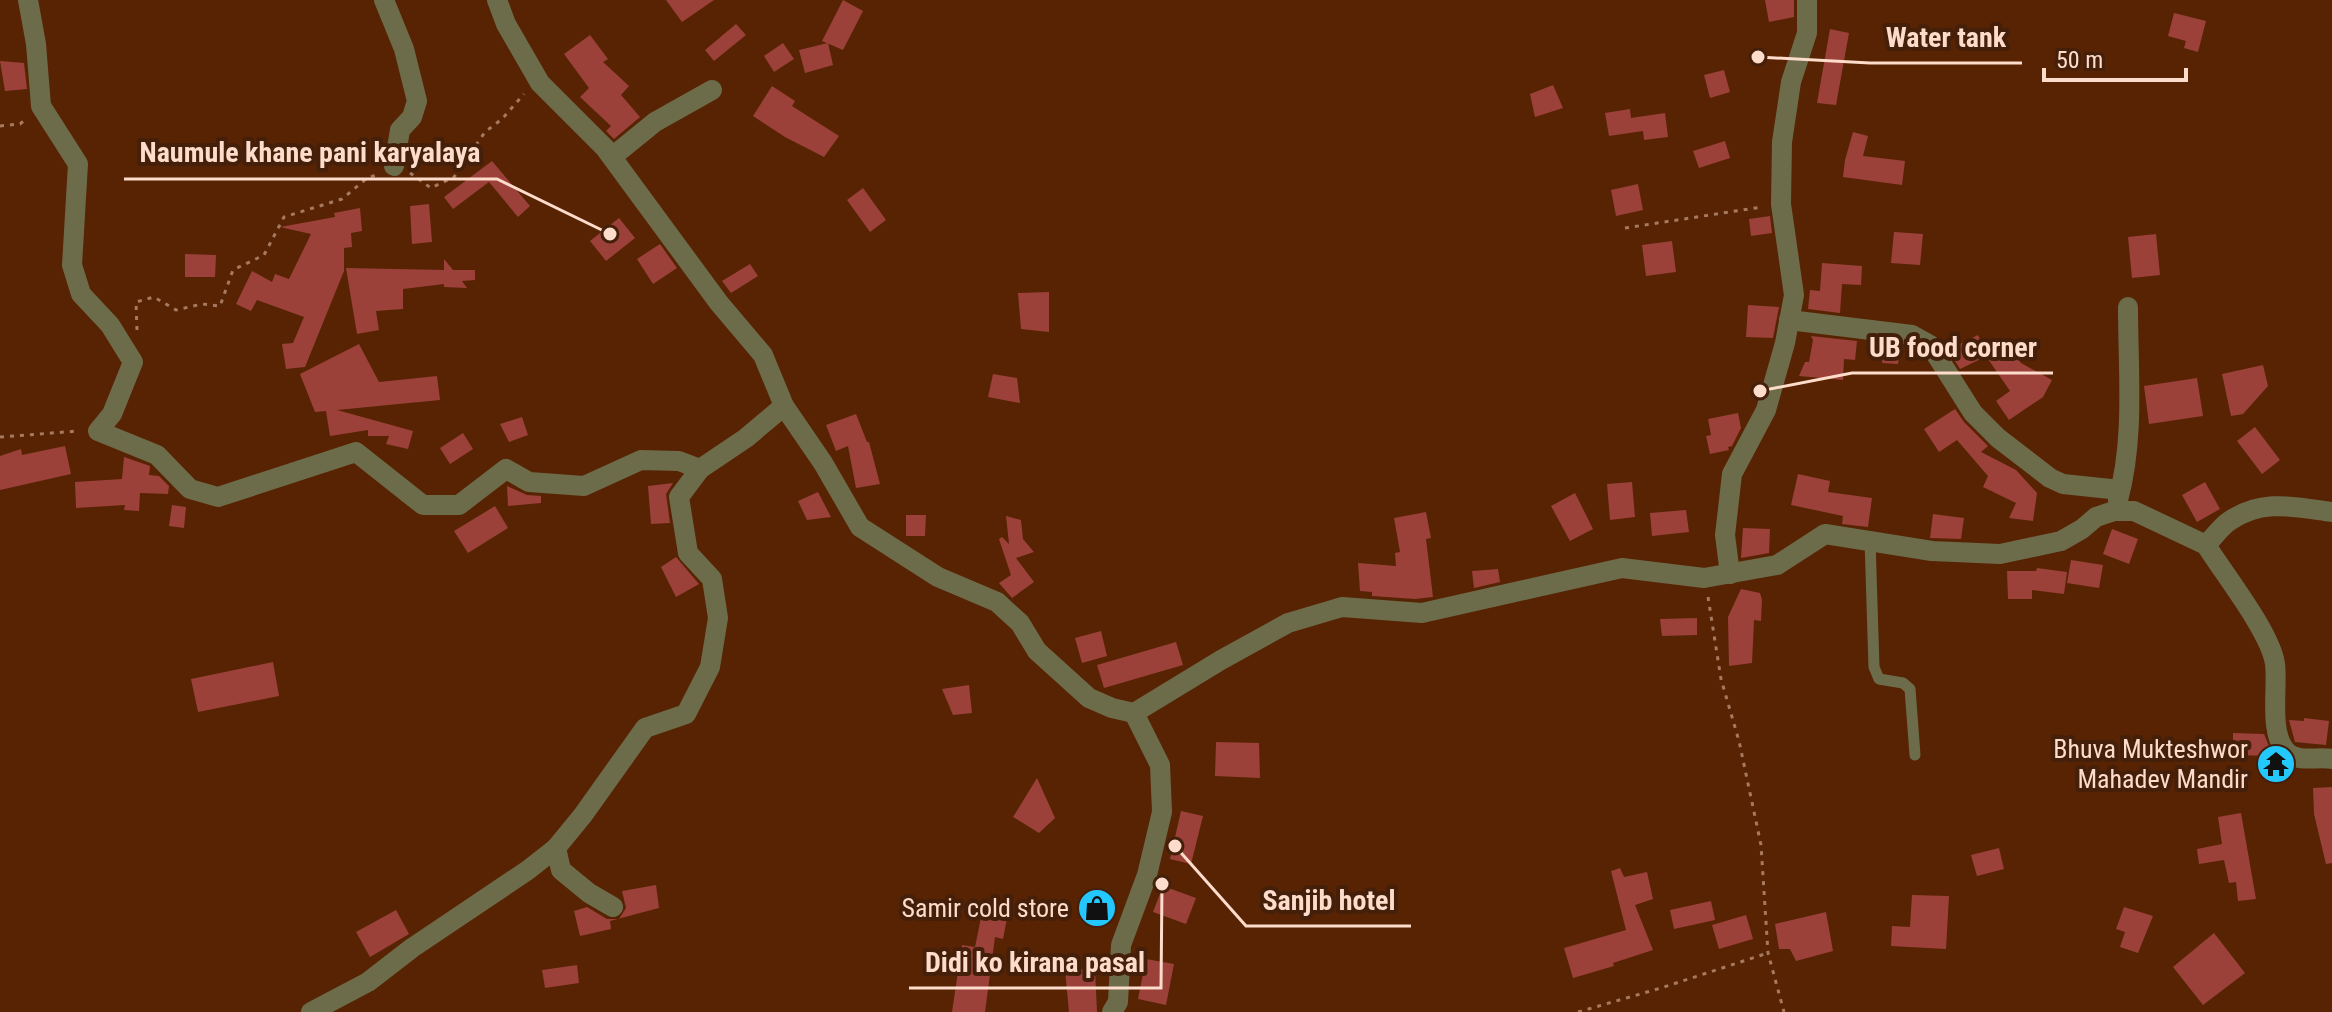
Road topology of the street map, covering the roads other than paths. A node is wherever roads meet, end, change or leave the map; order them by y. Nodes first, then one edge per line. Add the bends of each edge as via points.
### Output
1 (28, 0) edge
2 (384, 0) edge
3 (497, 0) edge
4 (1807, 0) edge
5 (712, 90) dead end
6 (612, 157) junction
7 (394, 166) road end
8 (2128, 307) dead end
9 (1789, 320) junction
10 (784, 406) junction
11 (700, 469) junction
12 (2120, 490) junction
13 (2114, 511) junction
14 (2332, 512) edge
15 (1870, 540) junction
16 (2206, 545) junction
17 (1730, 574) junction
18 (1134, 713) junction
19 (1915, 755) dead end
20 (2332, 759) edge
21 (556, 848) junction
22 (613, 907) dead end
23 (311, 1012) edge
24 (1112, 1012) edge

1 - 11 street via 41,106 78,164 72,265 81,294 110,325 133,362 112,414 98,431 157,455 190,489 218,497 356,452 423,505 459,505 506,469 529,482 584,486 641,460 679,461
2 - 7 street via 417,101 400,130
3 - 6 street via 540,83
4 - 9 street via 1807,33 1791,82 1782,142 1781,204 1794,295
5 - 6 street via 655,122
6 - 10 street via 763,355
8 - 12 street via 2128,435
9 - 12 street via 1912,335 1930,345 1973,413 2050,478
9 - 17 street via 1766,410 1732,474 1725,535
10 - 11 street
10 - 18 street via 860,527 938,577 997,602 1020,623 1037,651 1089,698
11 - 21 street via 679,497 688,553 712,579 718,618 710,667 686,714 645,728
12 - 13 street
13 - 15 street via 2061,541 2000,554 1932,551
13 - 16 street via 2134,511
14 - 16 street via 2275,504 2227,522
15 - 17 street via 1825,534 1777,565
15 - 19 lane via 1874,667 1879,679 1910,689
16 - 20 street via 2275,662 2279,742 2300,758
17 - 18 street via 1704,578 1622,568 1422,613 1342,607 1288,623
18 - 24 street via 1160,765 1162,812 1147,875 1121,945 1118,1002
21 - 22 street via 561,870
21 - 23 street via 368,982

